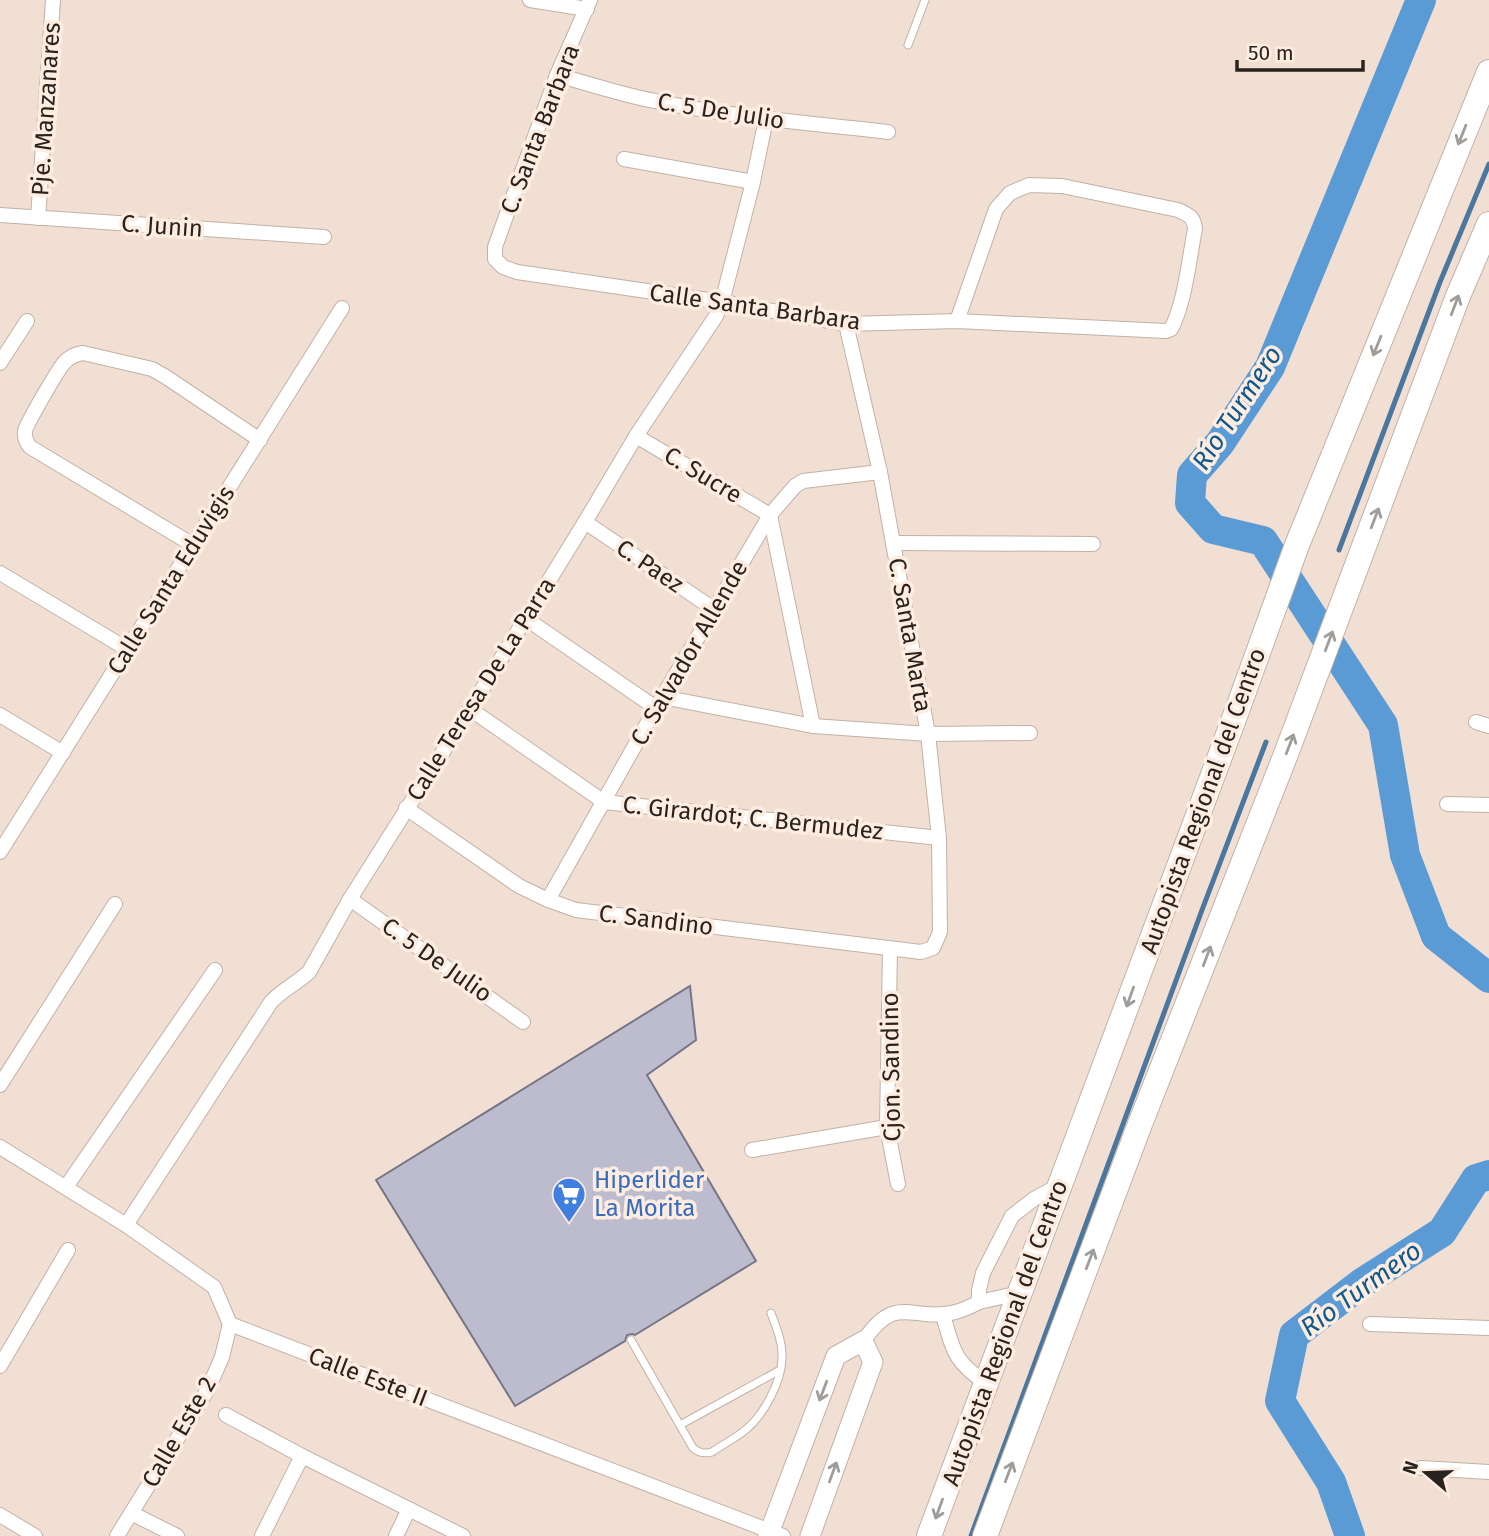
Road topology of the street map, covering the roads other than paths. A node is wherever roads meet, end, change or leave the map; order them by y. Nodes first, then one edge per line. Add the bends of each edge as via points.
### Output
1 (53, 0) edge
2 (530, 0) edge
3 (925, 0) edge
4 (588, 5) edge
5 (908, 45) dead end
6 (1489, 72) edge
7 (557, 75) junction
8 (766, 119) junction
9 (888, 132) dead end
10 (624, 159) dead end
11 (752, 182) junction
12 (0, 215) edge
13 (38, 218) junction
14 (1489, 225) edge
15 (324, 237) dead end
16 (495, 259) joint
17 (722, 302) junction
18 (342, 308) dead end
19 (27, 321) dead end
20 (957, 321) junction
21 (846, 324) junction
22 (0, 363) edge
23 (636, 436) junction
24 (260, 440) junction
25 (880, 472) junction
26 (770, 515) junction
27 (585, 522) junction
28 (893, 543) junction
29 (1093, 544) dead end
30 (193, 545) junction
31 (0, 573) edge
32 (715, 611) junction
33 (525, 618) junction
34 (127, 649) junction
35 (659, 703) junction
36 (470, 709) junction
37 (0, 715) edge
38 (813, 726) junction
39 (1030, 733) dead end
40 (928, 734) junction
41 (63, 753) junction
42 (604, 802) junction
43 (1447, 804) dead end
44 (1489, 806) edge
45 (406, 808) junction
46 (939, 838) junction
47 (0, 852) edge
48 (350, 899) junction
49 (548, 901) junction
50 (115, 904) dead end
51 (933, 948) joint
52 (890, 949) junction
53 (215, 970) dead end
54 (523, 1022) dead end
55 (0, 1084) edge
56 (887, 1127) junction
57 (0, 1147) edge
58 (752, 1150) dead end
59 (898, 1184) dead end
60 (1060, 1184) junction
61 (66, 1187) junction
62 (126, 1224) junction
63 (68, 1250) dead end
64 (1020, 1293) junction
65 (979, 1301) junction
66 (771, 1313) dead end
67 (943, 1315) junction
68 (230, 1324) junction
69 (1370, 1324) dead end
70 (1489, 1328) edge
71 (631, 1340) dead end
72 (863, 1341) junction
73 (0, 1366) edge
74 (780, 1370) junction
75 (986, 1383) junction
76 (226, 1415) dead end
77 (680, 1424) junction
78 (302, 1456) junction
79 (1421, 1468) dead end
80 (1489, 1472) edge
81 (409, 1509) junction
82 (131, 1513) junction
83 (0, 1515) edge
84 (774, 1534) edge
85 (119, 1535) edge
86 (35, 1536) edge
87 (177, 1536) edge
88 (262, 1536) edge
89 (396, 1536) edge
90 (463, 1536) edge
91 (810, 1536) edge
92 (929, 1536) edge
93 (985, 1536) edge

1 - 13 street, Pje. Manzanares
2 - 4 street
3 - 5 lane
4 - 7 street, C. Santa Barbara
6 -> 60 highway, Autopista Regional del Centro via 1297,544
7 - 8 street, C. 5 De Julio via 653,101
7 - 16 street, C. Santa Barbara via 495,247
8 - 9 street, C. 5 De Julio
8 - 11 street, Calle Teresa De La Parra
10 - 11 street
11 - 17 street, Calle Teresa De La Parra
12 - 13 street, C. Junin
13 - 15 street, C. Junin
93 -> 14 highway
16 - 17 street, Calle Santa Barbara via 517,272
17 - 21 street, Calle Santa Barbara
17 - 23 street, Calle Teresa De La Parra
18 - 24 street, Calle Santa Eduvigis
19 - 22 street
20 - 20 street, Calle Santa Barbara via 996,209 1010,193 1029,185 1062,186 1178,211 1195,222 1171,329
20 - 21 street, Calle Santa Barbara
21 - 25 street, C. Santa Marta
23 - 26 street, C. Sucre
23 - 27 street, Calle Teresa De La Parra
24 - 30 street, Calle Santa Eduvigis
24 - 30 street via 152,369 91,354 77,354 64,363 27,424 25,437 30,447
25 - 26 street, C. Salvador Allende via 803,481
25 - 28 street, C. Santa Marta
26 - 32 street, C. Salvador Allende
26 - 38 street
27 - 32 street, C. Paez
27 - 33 street, Calle Teresa De La Parra
28 - 29 street
28 - 40 street, C. Santa Marta
30 - 34 street, Calle Santa Eduvigis
31 - 34 street
32 - 35 street, C. Salvador Allende
33 - 35 street
33 - 36 street, Calle Teresa De La Parra
34 - 41 street, Calle Santa Eduvigis
35 - 38 street
35 - 42 street, C. Salvador Allende
36 - 42 street, C. Girardot; C. Bermudez
36 - 45 street, Calle Teresa De La Parra
37 - 41 street
38 - 40 street
39 - 40 street
40 - 46 street, C. Santa Marta
41 - 47 street, Calle Santa Eduvigis
42 - 46 street, C. Girardot; C. Bermudez
42 - 49 street, C. Salvador Allende
43 - 44 street
45 - 48 street, Calle Teresa De La Parra
45 - 49 street, C. Sandino
46 - 51 street, C. Santa Marta via 940,932
48 - 54 street, C. 5 De Julio
48 - 62 street, Calle Teresa De La Parra via 309,972 271,1002
49 - 52 street, C. Sandino via 576,910
50 - 55 street
51 - 52 street, C. Sandino via 920,952
52 - 56 street, Cjon. Sandino
53 - 61 street
56 - 58 street
56 - 59 street, Cjon. Sandino
57 - 61 street
60 - 64 highway, Autopista Regional del Centro
60 - 65 street via 1012,1216 983,1273
61 - 62 street
62 - 68 street via 214,1287
63 - 73 street
64 - 65 street
64 - 75 highway, Autopista Regional del Centro
65 - 67 street
66 - 74 lane via 783,1356
67 - 72 street via 891,1314
67 - 75 street via 958,1359
68 - 82 street, Calle Este 2 via 208,1389
68 - 84 street, Calle Este II
69 - 70 street
71 - 77 lane
72 -> 84 street via 836,1356
91 -> 72 street via 873,1362
74 - 77 lane
74 - 77 lane via 762,1413 745,1431 712,1452 693,1448
75 -> 92 highway, Autopista Regional del Centro
76 - 78 street
78 - 81 street
78 - 88 street
79 - 80 street
81 - 89 street
81 - 90 street
82 - 85 street, Calle Este 2
82 - 87 street
83 - 86 street

